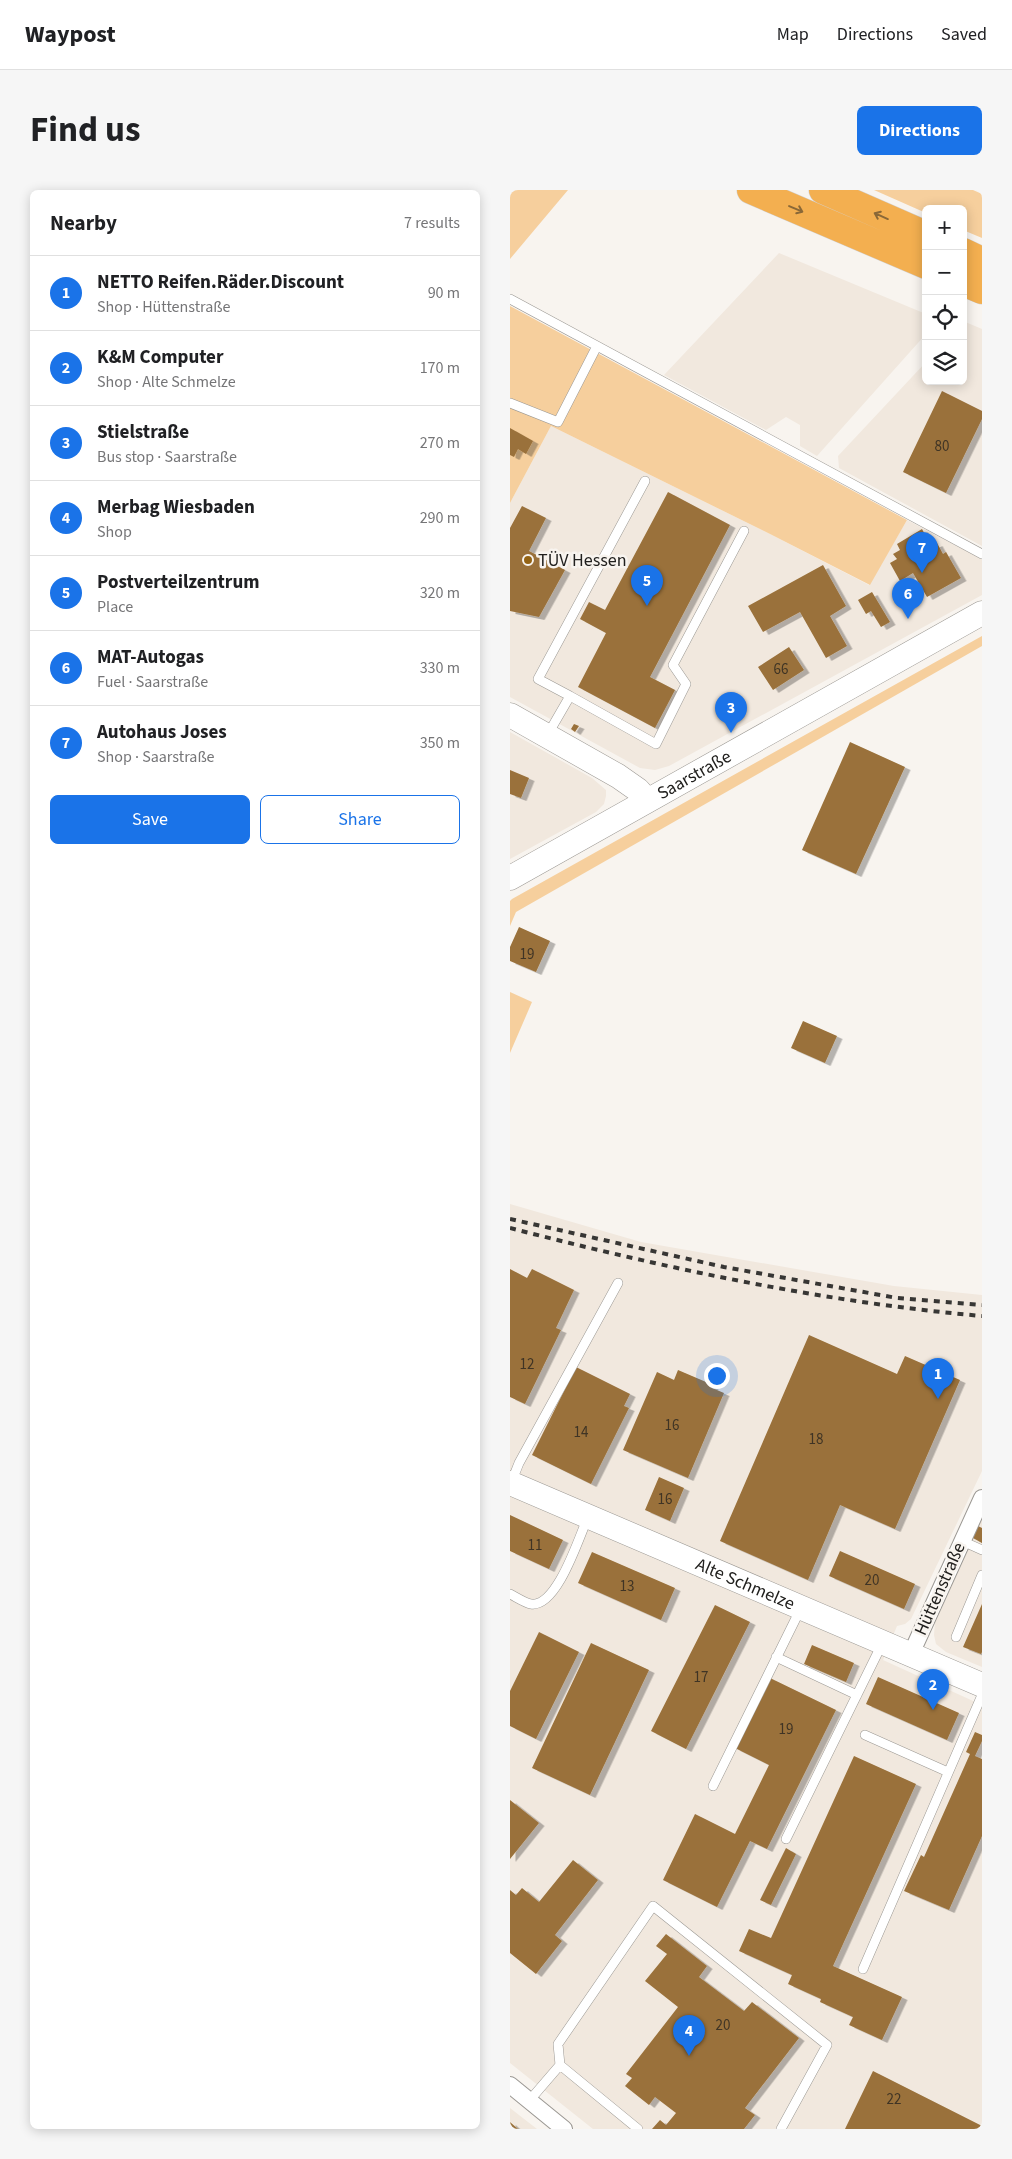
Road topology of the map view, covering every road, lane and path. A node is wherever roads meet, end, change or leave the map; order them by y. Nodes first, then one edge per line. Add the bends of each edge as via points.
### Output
1 (751, 190) edge
2 (823, 190) edge
3 (922, 233) edge
4 (967, 254) edge
5 (982, 261) edge
6 (922, 263) edge
7 (967, 284) edge
8 (982, 290) edge
9 (510, 299) edge
10 (597, 346) junction
11 (510, 403) edge
12 (646, 481) dead end
13 (744, 530) dead end
14 (982, 554) edge
15 (982, 613) edge
16 (570, 696) junction
17 (510, 715) edge
18 (547, 736) junction
19 (647, 800) junction
20 (510, 878) edge
21 (618, 1283) dead end
22 (511, 1483) edge
23 (982, 1498) edge
24 (588, 1517) junction
25 (962, 1541) junction
26 (982, 1550) edge
27 (982, 1575) edge
28 (510, 1594) edge
29 (801, 1607) junction
30 (956, 1636) dead end
31 (883, 1642) junction
32 (911, 1654) junction
33 (776, 1657) junction
34 (982, 1685) edge
35 (982, 1695) edge
36 (857, 1696) junction
37 (865, 1735) dead end
38 (948, 1772) junction
39 (713, 1786) dead end
40 (786, 1839) dead end
41 (863, 1969) dead end
42 (560, 2065) junction
43 (510, 2085) edge
44 (530, 2101) junction
45 (564, 2129) edge
46 (638, 2129) edge
47 (782, 2129) edge

1 -> 6 highway
3 -> 2 highway
4 - 5 highway
7 - 8 highway
9 - 10 lane
10 - 11 lane via 558,422
10 - 14 lane
12 - 16 lane via 538,679
13 - 16 lane via 673,665 686,684 656,744
15 - 19 street, Saarstraße
16 - 18 lane
17 - 18 street
18 - 19 street via 628,782
19 - 20 street, Saarstraße
21 - 22 lane
22 - 24 street, Alte Schmelze
23 - 25 street, Hüttenstraße
24 - 28 lane via 556,1590 544,1602 532,1604
24 - 29 street, Alte Schmelze
25 - 26 lane
25 - 32 street, Hüttenstraße
27 - 30 lane
29 - 31 street, Alte Schmelze
29 - 33 lane
31 - 32 street, Alte Schmelze
31 - 36 lane
32 - 34 street, Alte Schmelze
33 - 36 lane
33 - 39 lane
35 - 38 lane
36 - 40 lane
37 - 38 lane
38 - 41 lane
42 - 44 lane
42 - 46 lane
42 - 47 lane via 558,2044 653,1906 827,2046
43 - 44 street
44 - 45 street

